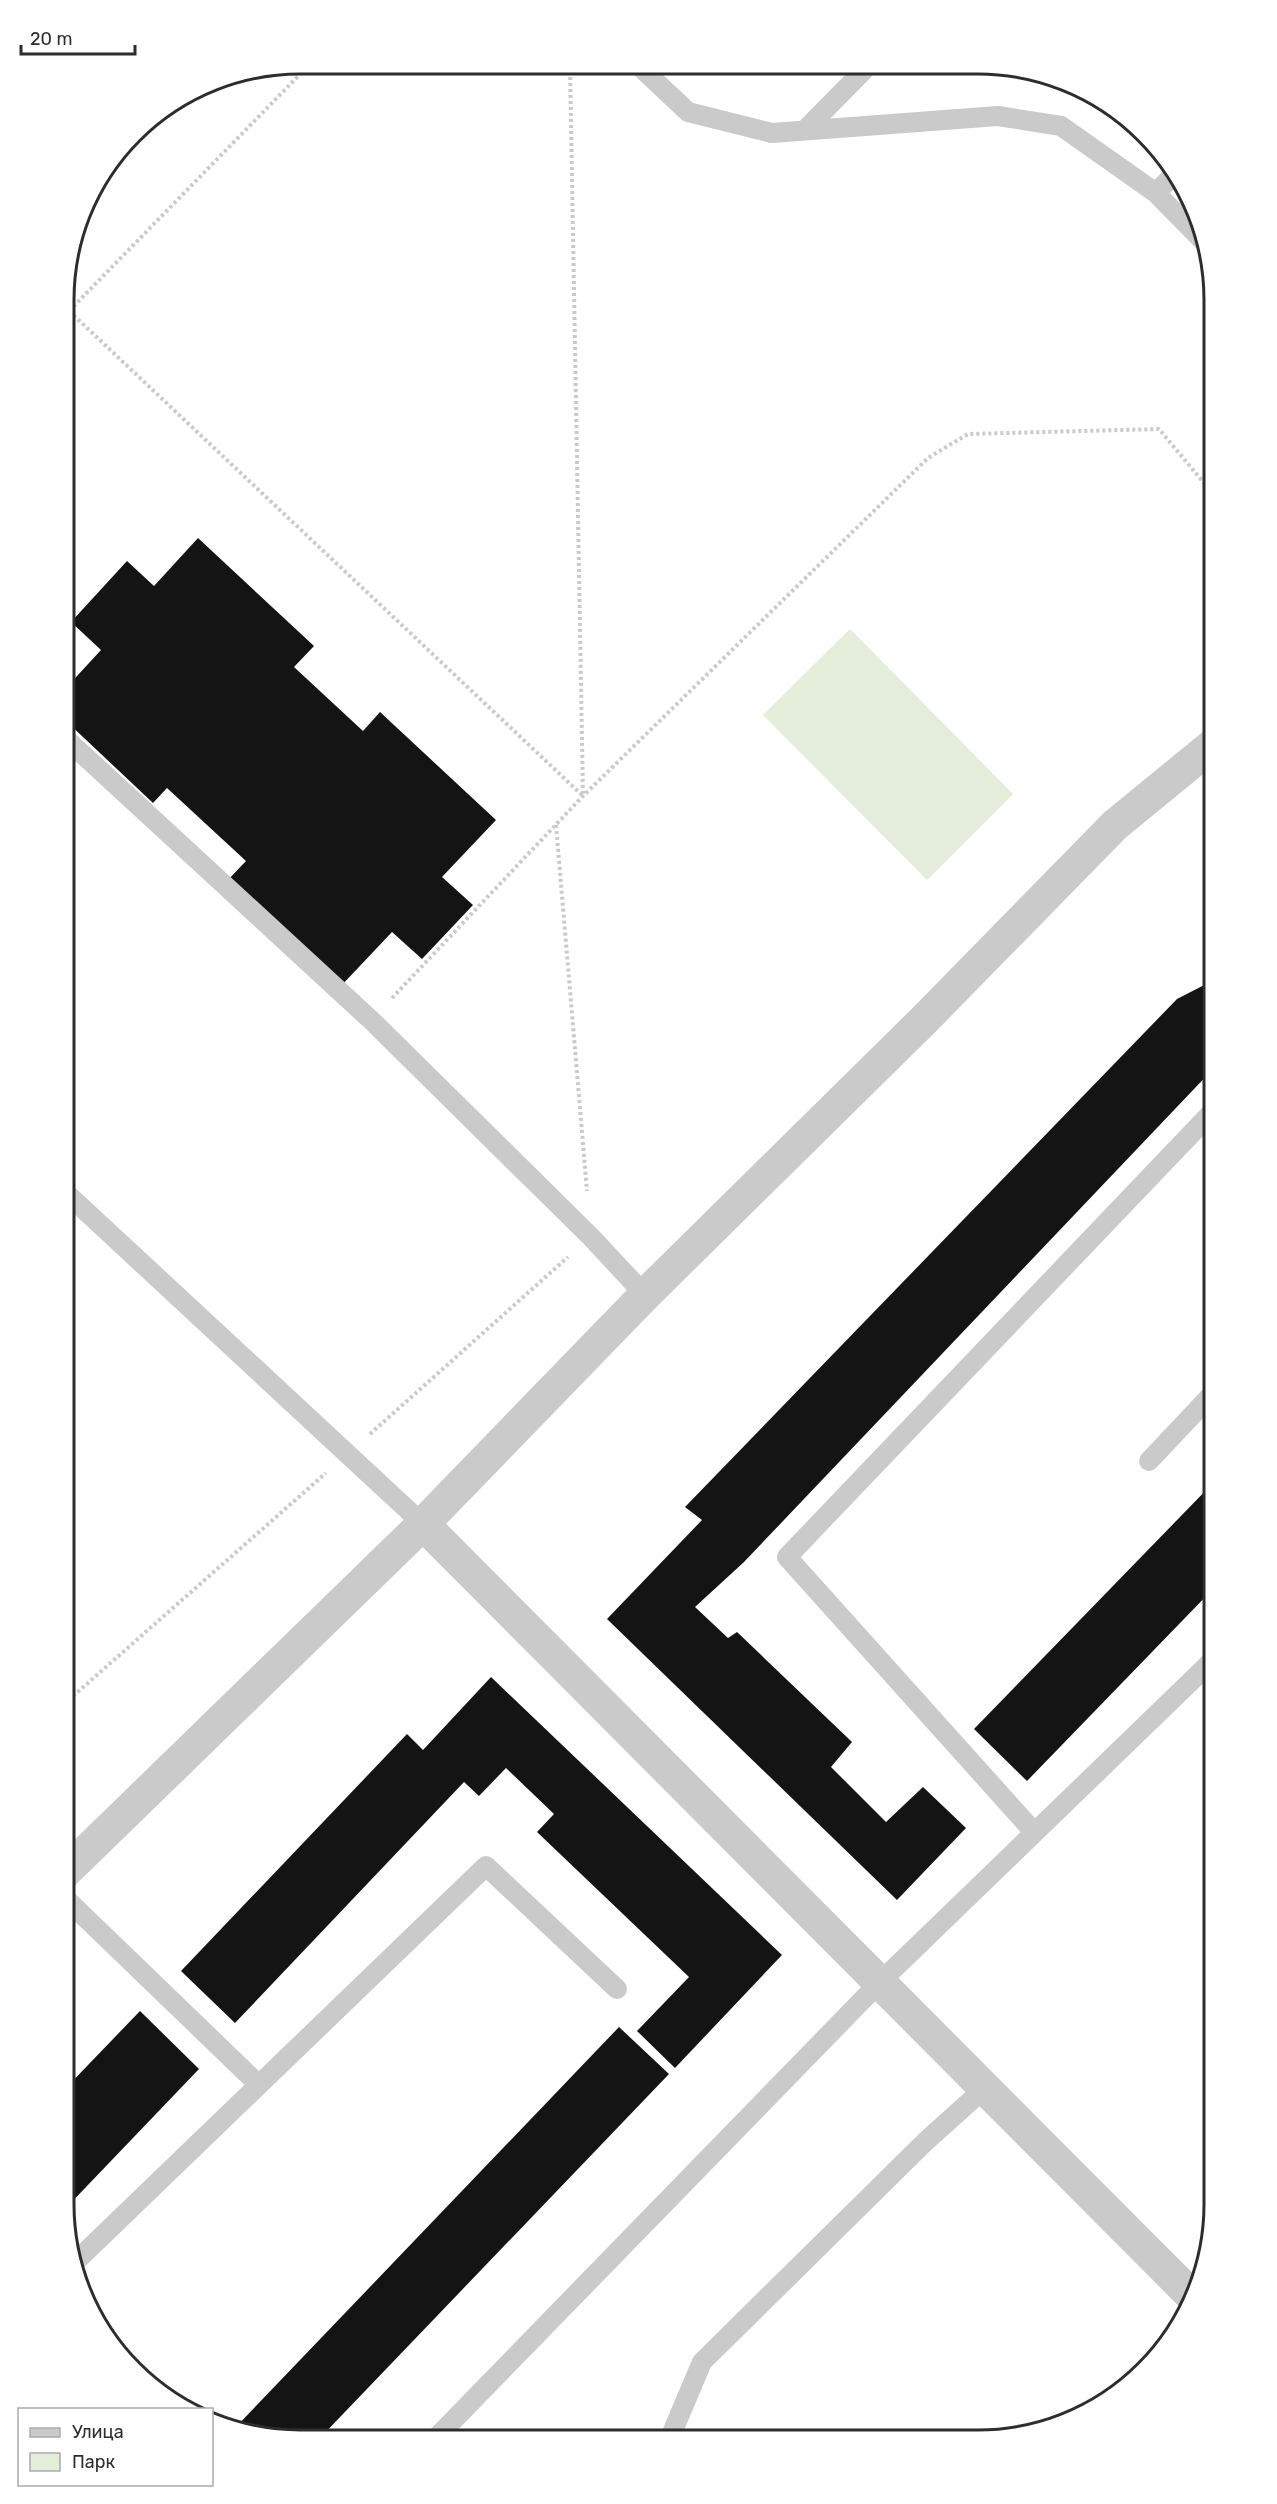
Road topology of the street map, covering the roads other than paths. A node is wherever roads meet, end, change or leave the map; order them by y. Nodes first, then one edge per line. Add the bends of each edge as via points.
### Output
1 (647, 73) edge
2 (860, 73) edge
3 (805, 130) junction
4 (1169, 180) edge
5 (1156, 193) junction
6 (1193, 231) edge
7 (74, 747) edge
8 (1204, 752) edge
9 (1204, 1120) edge
10 (74, 1200) edge
11 (645, 1295) junction
12 (1204, 1403) edge
13 (1149, 1461) dead end
14 (423, 1524) junction
15 (1204, 1669) edge
16 (1034, 1833) junction
17 (74, 1863) edge
18 (74, 1907) edge
19 (879, 1983) junction
20 (617, 1989) dead end
21 (259, 2085) junction
22 (985, 2088) junction
23 (80, 2257) edge
24 (1186, 2290) edge
25 (444, 2430) edge
26 (673, 2430) edge

1 - 3 lane via 688,112 772,133
2 - 3 lane
3 - 5 lane via 998,116 1061,126
4 - 5 lane
5 - 6 lane
7 - 11 lane via 371,1020
8 - 11 street via 1115,825
9 - 16 lane via 787,1557
10 - 14 lane
11 - 14 street
12 - 13 lane
14 - 17 street
14 - 19 street
15 - 16 lane
16 - 19 lane
18 - 21 lane
19 - 22 street
19 - 25 lane
20 - 21 lane via 486,1866
21 - 23 lane
22 - 24 street
22 - 26 lane via 926,2140 702,2362

